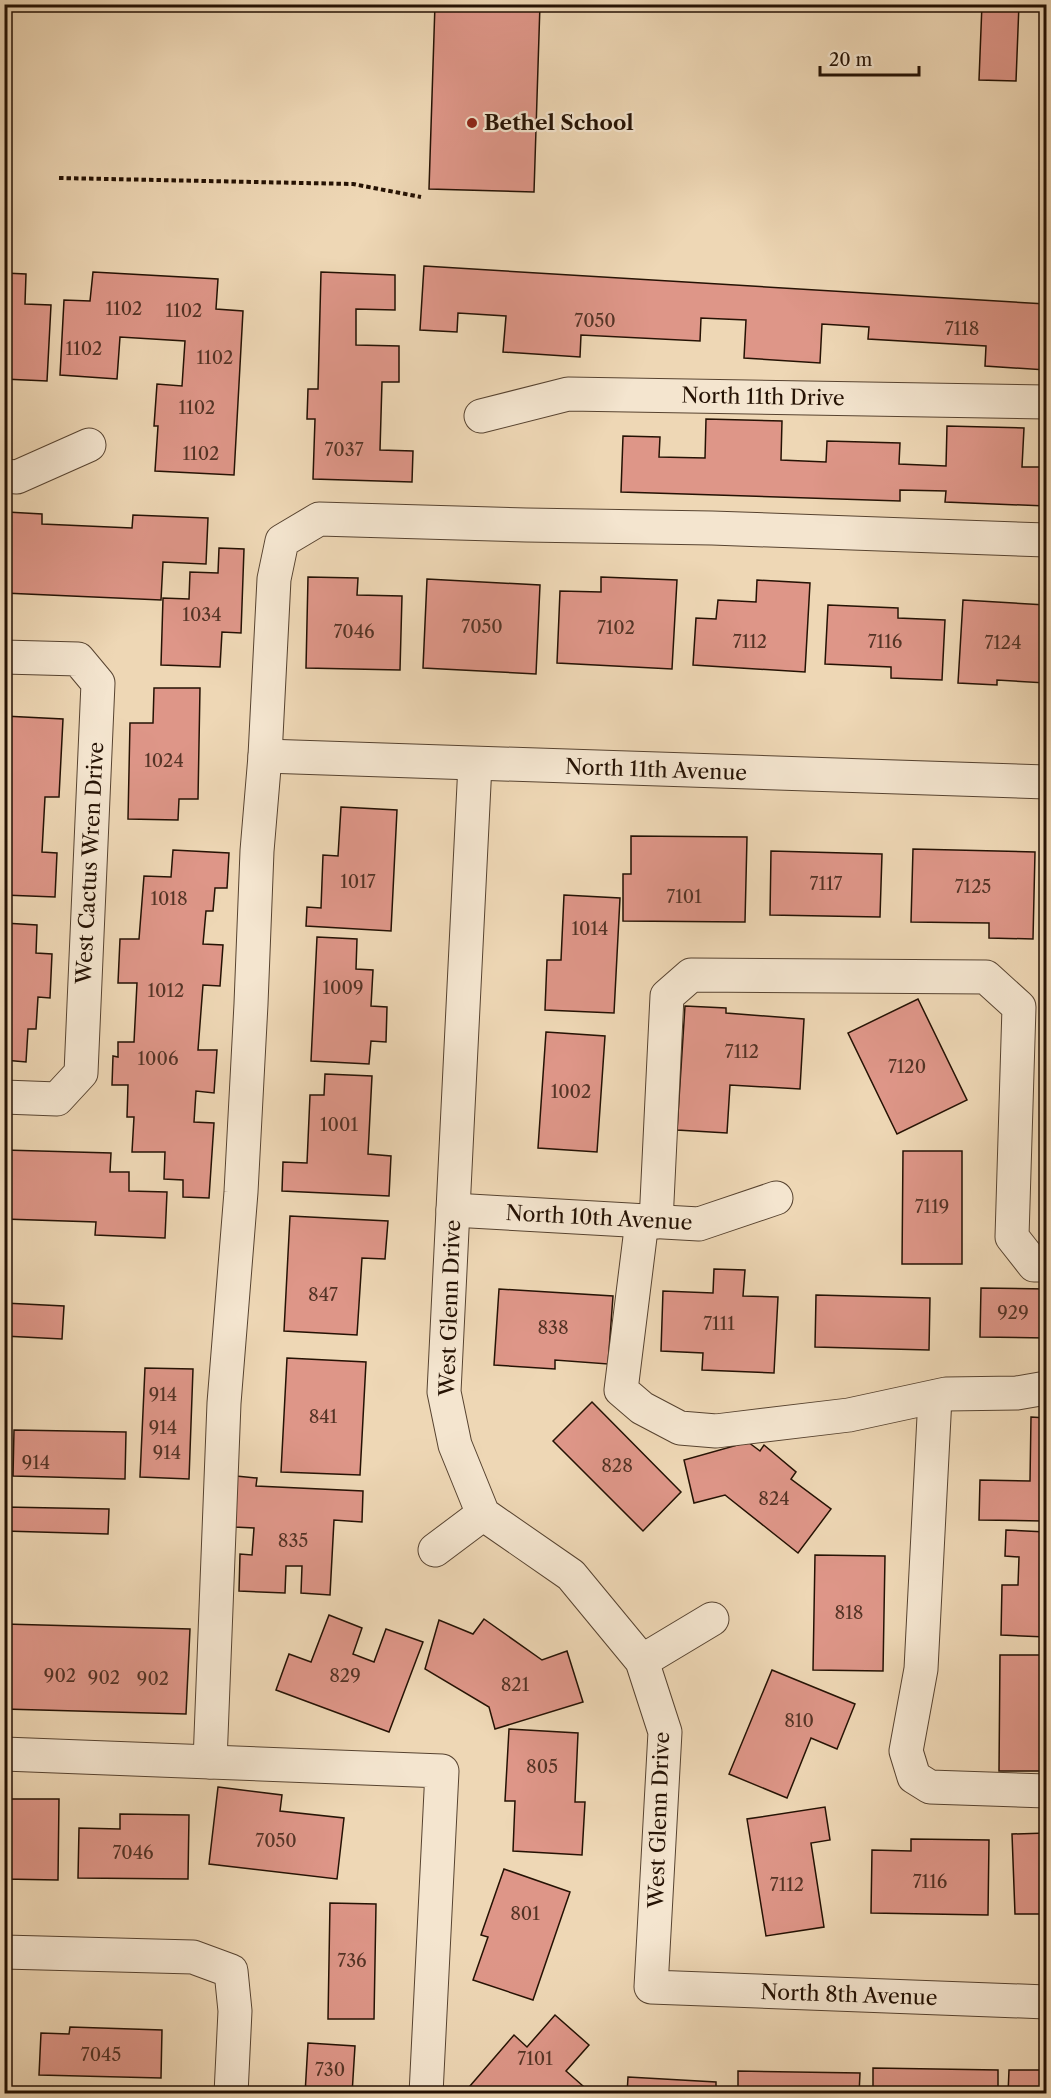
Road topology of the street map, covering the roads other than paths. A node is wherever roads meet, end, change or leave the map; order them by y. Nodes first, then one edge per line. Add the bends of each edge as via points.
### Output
1 (1047, 402) edge
2 (482, 416) dead end
3 (89, 446) dead end
4 (4, 476) edge
5 (1047, 540) edge
6 (4, 657) edge
7 (266, 756) junction
8 (475, 764) junction
9 (1047, 782) edge
10 (4, 1098) edge
11 (776, 1198) dead end
12 (453, 1210) junction
13 (649, 1222) junction
14 (1047, 1265) edge
15 (1047, 1388) edge
16 (935, 1397) junction
17 (483, 1514) junction
18 (435, 1551) dead end
19 (712, 1619) dead end
20 (642, 1661) junction
21 (4, 1754) edge
22 (210, 1762) junction
23 (1047, 1791) edge
24 (4, 1952) edge
25 (651, 1987) joint
26 (1047, 2002) edge
27 (231, 2094) edge
28 (426, 2094) edge

1 - 2 street, North 11th Drive via 568,394
3 - 4 street via 17,477
5 - 7 street via 319,519 282,541 274,579
6 - 10 street, West Cactus Wren Drive via 78,659 98,683 81,1073 57,1099
7 - 8 street, North 11th Avenue
7 - 22 street via 257,851 242,1180 224,1403
8 - 9 street, North 11th Avenue
8 - 12 street, West Glenn Drive
11 - 13 street, North 10th Avenue via 699,1224
12 - 13 street, North 10th Avenue
12 - 17 street, West Glenn Drive via 444,1392 455,1445
13 - 14 street via 668,996 691,975 986,977 1019,1007 1012,1237 1035,1264
13 - 16 street via 621,1390 642,1408 680,1428 717,1431 849,1415
15 - 16 street
16 - 23 street via 921,1668 906,1751 914,1777 930,1787
17 - 18 street
17 - 20 street, West Glenn Drive via 571,1575
19 - 20 street
20 - 25 street, West Glenn Drive via 665,1732
21 - 22 street
22 - 28 street via 442,1771
24 - 27 street via 193,1957 231,1971 235,2011
25 - 26 street, North 8th Avenue

